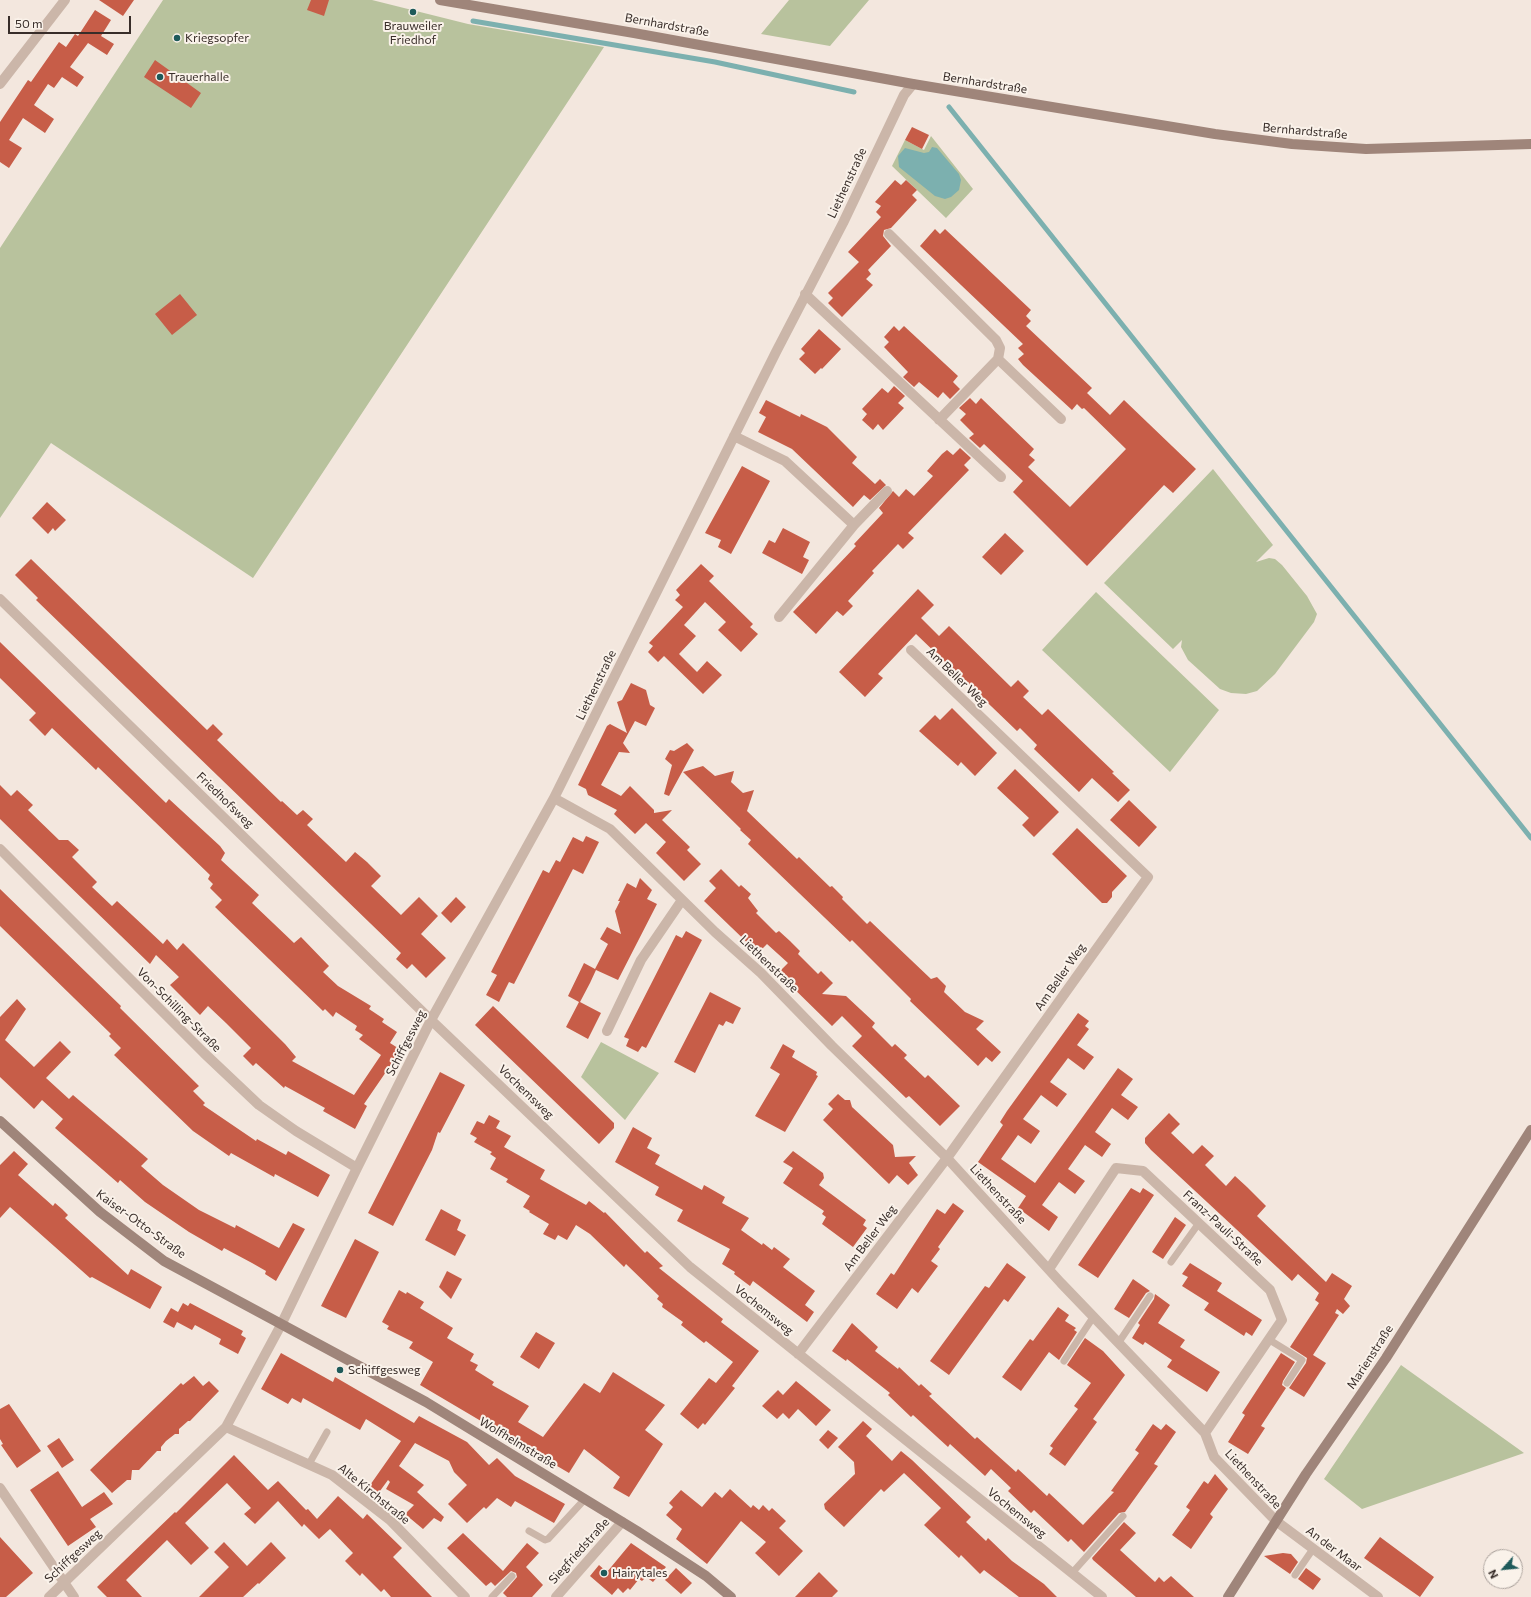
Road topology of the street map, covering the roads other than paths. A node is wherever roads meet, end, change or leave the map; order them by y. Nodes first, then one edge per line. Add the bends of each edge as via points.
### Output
1 (65, 0) edge
2 (440, 0) edge
3 (0, 84) edge
4 (913, 84) junction
5 (1531, 144) edge
6 (888, 234) dead end
7 (805, 294) junction
8 (998, 359) junction
9 (1061, 419) dead end
10 (939, 420) junction
11 (734, 436) junction
12 (1001, 477) dead end
13 (887, 491) dead end
14 (854, 525) junction
15 (0, 599) edge
16 (779, 617) dead end
17 (911, 650) dead end
18 (554, 798) junction
19 (0, 849) edge
20 (682, 900) junction
21 (431, 1020) junction
22 (607, 1031) dead end
23 (0, 1121) edge
24 (1531, 1130) edge
25 (947, 1158) junction
26 (357, 1168) junction
27 (1199, 1223) junction
28 (1171, 1262) dead end
29 (1049, 1269) junction
30 (1150, 1296) dead end
31 (1094, 1316) junction
32 (281, 1325) junction
33 (1268, 1339) junction
34 (1119, 1342) junction
35 (798, 1354) junction
36 (1064, 1360) dead end
37 (1287, 1383) dead end
38 (226, 1427) junction
39 (327, 1432) dead end
40 (1204, 1433) junction
41 (309, 1464) junction
42 (0, 1488) edge
43 (585, 1499) junction
44 (1123, 1516) dead end
45 (1276, 1521) junction
46 (622, 1522) junction
47 (529, 1531) dead end
48 (1313, 1549) junction
49 (1072, 1573) junction
50 (1295, 1575) dead end
51 (512, 1576) dead end
52 (65, 1583) junction
53 (49, 1597) edge
54 (74, 1597) edge
55 (465, 1597) edge
56 (492, 1597) edge
57 (556, 1597) edge
58 (731, 1597) edge
59 (1102, 1597) edge
60 (1228, 1597) edge
61 (1378, 1597) edge

1 - 3 street
2 - 4 street, Bernhardstraße
4 - 5 street, Bernhardstraße via 1215,134 1292,144 1366,149
4 - 7 street, Liethenstraße via 904,96 843,223
6 - 8 street via 996,340 1000,348
7 - 10 street
7 - 11 street, Liethenstraße
8 - 9 street
8 - 10 street
10 - 12 street
11 - 14 street via 785,461
11 - 18 street, Liethenstraße
13 - 14 street
14 - 16 street
15 - 21 street, Friedhofsweg
17 - 25 street, Am Beller Weg via 1148,877
18 - 20 street, Liethenstraße via 610,829
18 - 21 street, Schiffgesweg
19 - 26 street, Von-Schilling-Straße via 259,1105
20 - 22 street via 641,960
20 - 25 street, Liethenstraße via 761,973
21 - 26 street, Schiffgesweg
21 - 35 street, Vochemsweg via 690,1267
23 - 32 street, Kaiser-Otto-Straße via 100,1212 164,1261
24 - 45 street, Marienstraße via 1386,1358
25 - 29 street, Liethenstraße
25 - 35 street, Am Beller Weg
26 - 32 street, Schiffgesweg
27 - 28 lane
27 - 29 street, Franz-Pauli-Straße via 1143,1171 1116,1168
27 - 33 street, Franz-Pauli-Straße via 1270,1290 1282,1320
29 - 31 street, Liethenstraße
30 - 34 lane
31 - 34 street, Liethenstraße
31 - 36 lane
32 - 38 street, Schiffgesweg
32 - 43 street, Wolfhelmstraße via 426,1402
33 - 37 lane via 1302,1360
33 - 40 street, Franz-Pauli-Straße
34 - 40 street, Liethenstraße
35 - 49 street, Vochemsweg
38 - 41 street, Alte Kirchstraße
38 - 52 street, Schiffgesweg
39 - 41 lane
40 - 45 street, Liethenstraße via 1214,1456
41 - 55 street, Alte Kirchstraße via 332,1475 390,1520
42 - 52 street
43 - 46 street, Wolfhelmstraße
43 - 47 lane via 548,1539 545,1540
44 - 49 lane
45 - 48 street, An der Maar
45 - 60 street, Marienstraße
46 - 57 street, Siegfriedstraße
46 - 58 street, Wolfhelmstraße via 706,1576
48 - 50 lane
48 - 61 street, An der Maar
49 - 59 street, Vochemsweg
51 - 56 lane
52 - 53 street, Schiffgesweg
52 - 54 street

